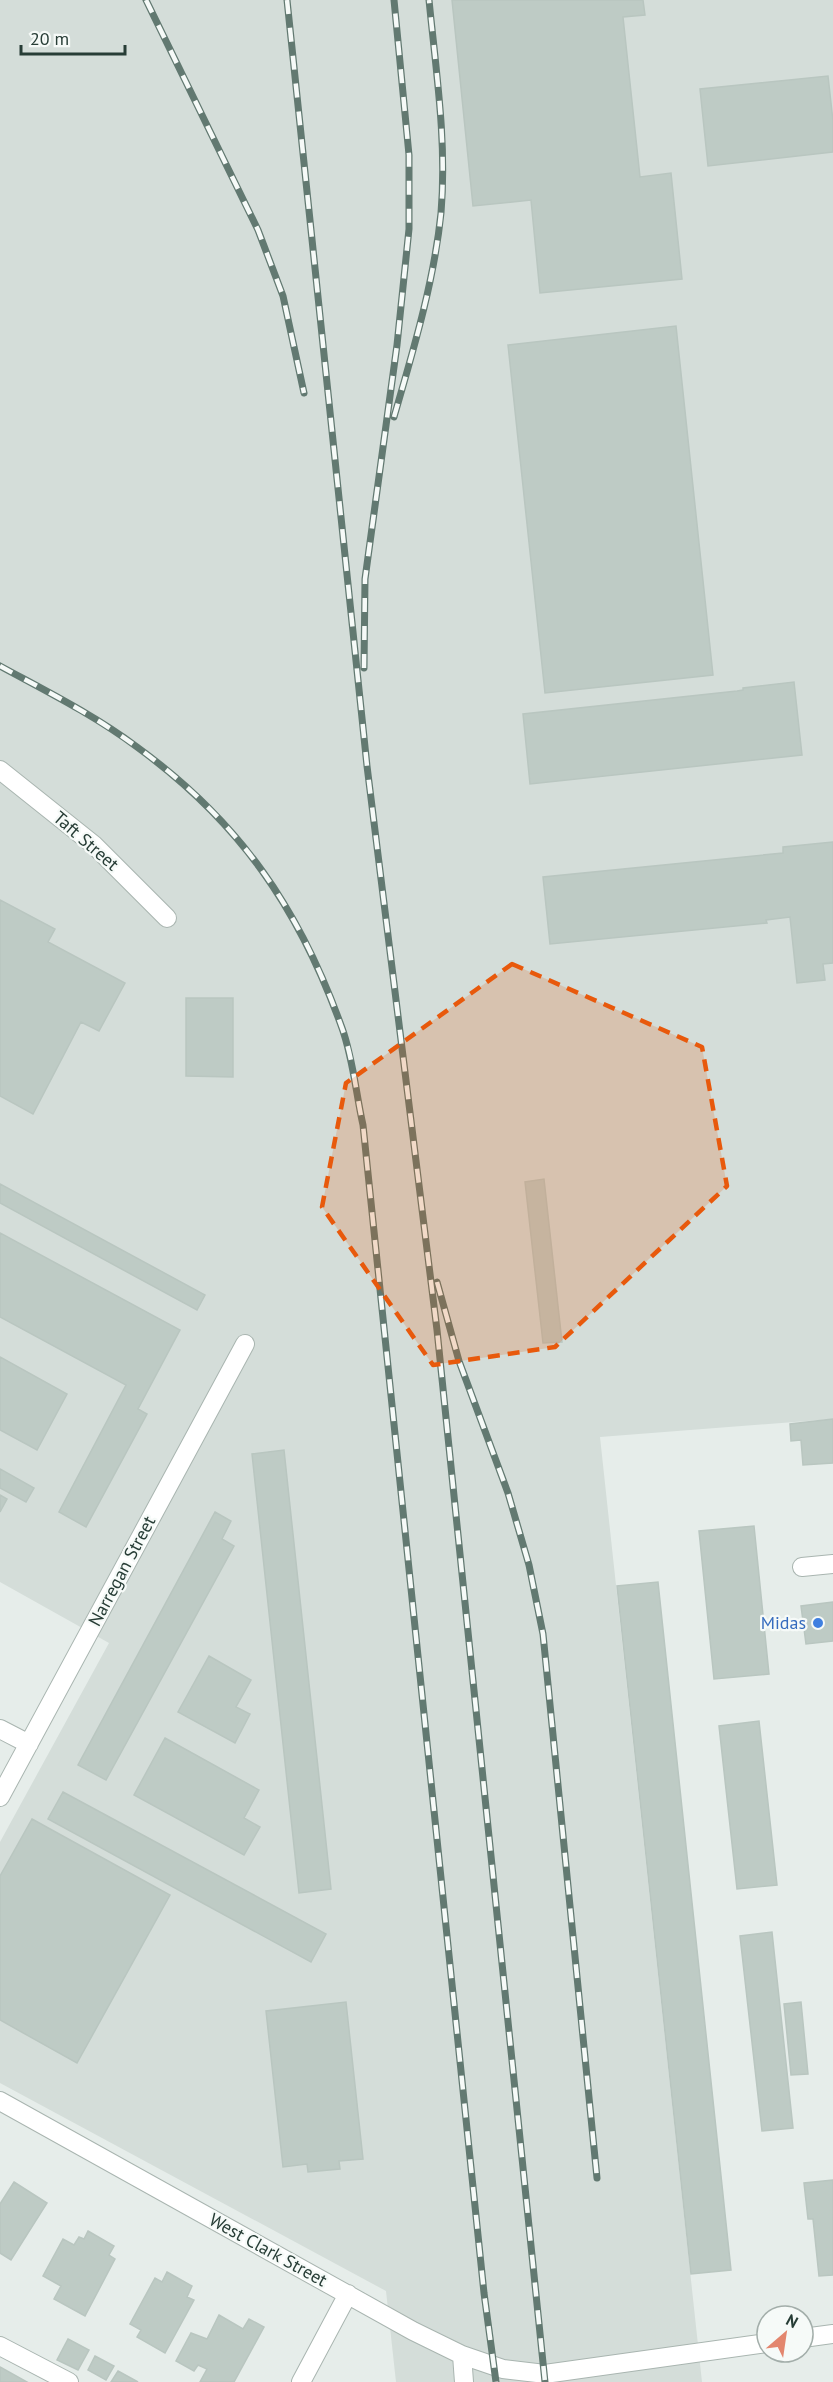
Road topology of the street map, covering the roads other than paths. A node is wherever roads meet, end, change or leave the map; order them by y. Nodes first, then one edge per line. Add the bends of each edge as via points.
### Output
1 (0, 770) edge
2 (167, 918) dead end
3 (245, 1344) dead end
4 (833, 1564) edge
5 (802, 1567) dead end
6 (0, 1729) edge
7 (29, 1744) junction
8 (0, 1797) edge
9 (0, 2101) edge
10 (348, 2294) junction
11 (833, 2334) edge
12 (815, 2336) edge
13 (755, 2345) edge
14 (0, 2346) edge
15 (462, 2355) junction
16 (69, 2382) edge
17 (301, 2382) edge
18 (464, 2382) edge

1 - 2 street, Taft Street via 94,845
3 - 7 street, Narregan Street
4 - 5 street
6 - 7 street
7 - 8 street, Narregan Street
9 - 10 street, West Clark Street
10 - 15 street, West Clark Street
10 - 17 street
11 - 12 street
13 - 15 street, West Clark Street via 545,2374 503,2368
14 - 16 street
15 - 18 street

